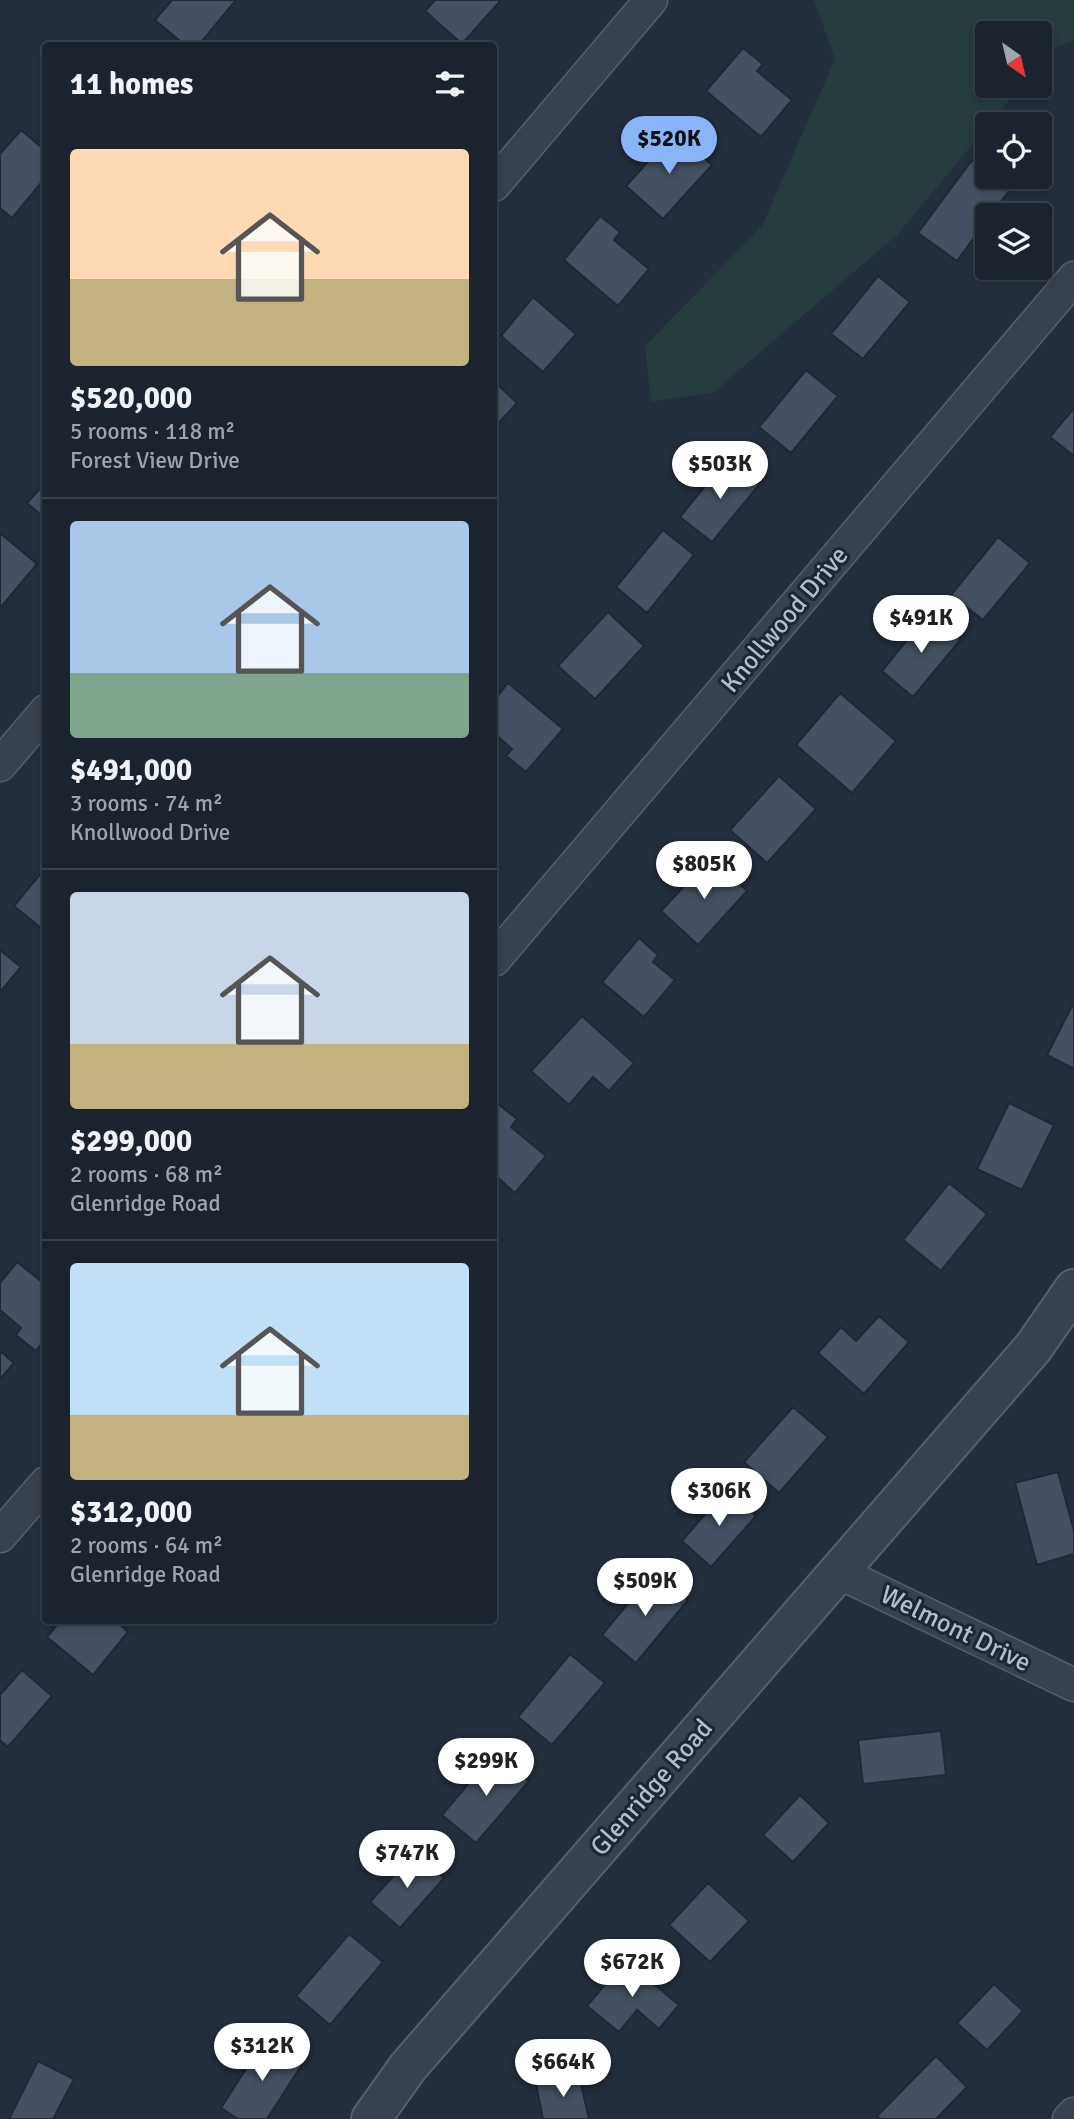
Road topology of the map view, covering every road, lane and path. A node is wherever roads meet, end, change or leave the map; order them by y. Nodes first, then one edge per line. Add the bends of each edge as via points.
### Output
1 (651, 0) edge
2 (497, 181) edge
3 (1074, 278) edge
4 (42, 717) edge
5 (0, 765) edge
6 (497, 957) edge
7 (1074, 1289) edge
8 (42, 1488) edge
9 (0, 1536) edge
10 (838, 1572) junction
11 (1074, 1685) edge
12 (1074, 2114) edge
13 (371, 2119) edge
14 (1069, 2119) edge

1 - 2 street
3 - 6 street, Knollwood Drive
4 - 5 street
7 - 10 street, Glenridge Road via 1032,1348
8 - 9 street
10 - 11 street, Welmont Drive
10 - 13 street, Glenridge Road via 408,2067
12 - 14 street

